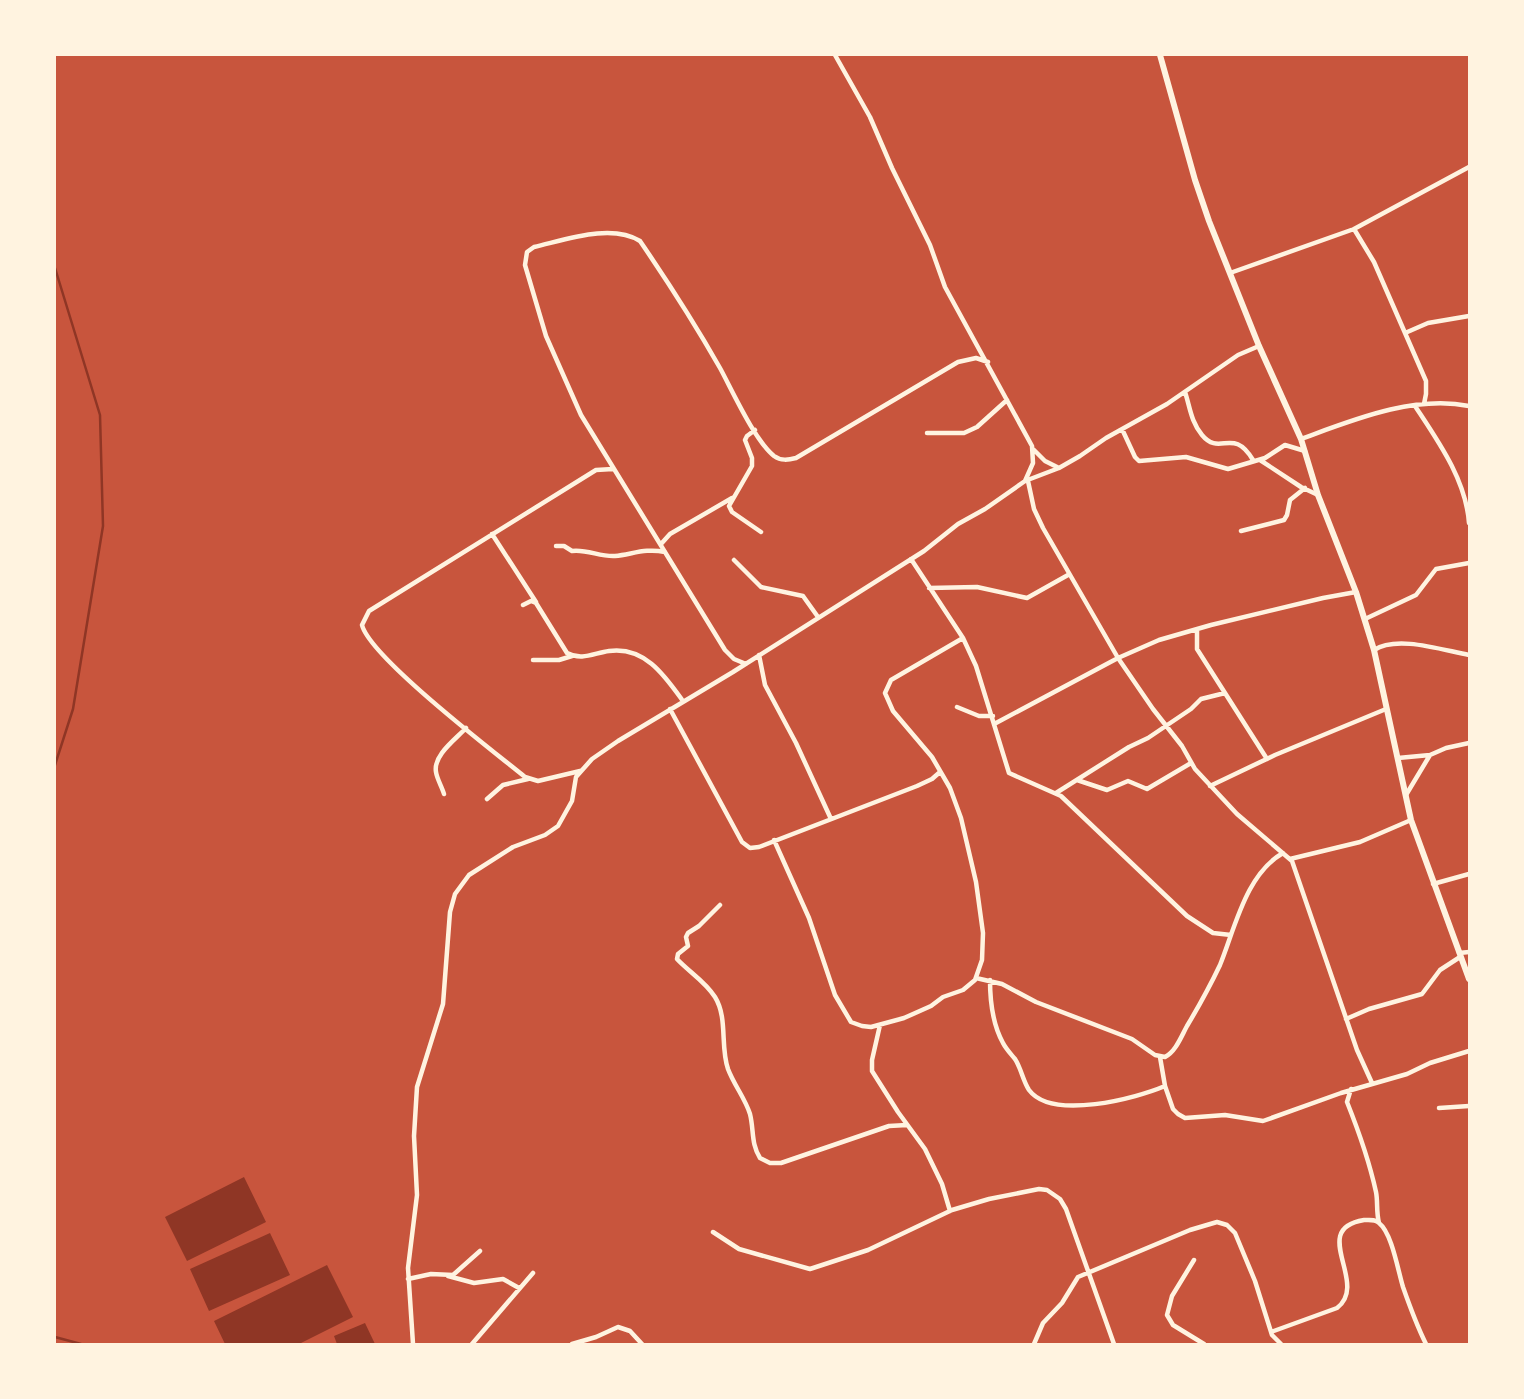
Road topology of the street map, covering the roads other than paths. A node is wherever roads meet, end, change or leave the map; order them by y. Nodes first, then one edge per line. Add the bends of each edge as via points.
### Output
1 (835, 55) edge
2 (1160, 55) edge
3 (1469, 167) edge
4 (1354, 229) junction
5 (1230, 273) junction
6 (1469, 316) edge
7 (1405, 333) junction
8 (1259, 346) junction
9 (988, 362) junction
10 (1185, 392) junction
11 (1007, 400) junction
12 (1424, 404) junction
13 (1415, 406) junction
14 (1469, 406) edge
15 (1122, 429) junction
16 (755, 430) junction
17 (928, 433) dead end
18 (1301, 439) junction
19 (1033, 450) junction
20 (1305, 451) junction
21 (1253, 460) junction
22 (1260, 460) junction
23 (1059, 468) junction
24 (613, 469) junction
25 (1026, 481) junction
26 (1305, 488) junction
27 (1318, 495) junction
28 (733, 497) junction
29 (1469, 524) edge
30 (1242, 531) dead end
31 (760, 532) dead end
32 (492, 534) junction
33 (661, 544) junction
34 (556, 546) dead end
35 (665, 552) junction
36 (911, 558) junction
37 (734, 560) dead end
38 (1469, 563) edge
39 (1068, 575) junction
40 (929, 588) junction
41 (1356, 592) junction
42 (536, 603) junction
43 (523, 605) dead end
44 (818, 617) junction
45 (1365, 619) junction
46 (1197, 629) junction
47 (963, 638) junction
48 (1374, 650) junction
49 (760, 655) junction
50 (1469, 655) edge
51 (572, 656) junction
52 (1118, 658) junction
53 (533, 660) dead end
54 (746, 664) junction
55 (1225, 693) junction
56 (683, 701) junction
57 (957, 708) dead end
58 (670, 709) junction
59 (1386, 709) junction
60 (993, 716) junction
61 (996, 723) junction
62 (1165, 725) junction
63 (466, 728) junction
64 (1469, 743) edge
65 (1430, 755) junction
66 (1398, 758) junction
67 (1267, 759) junction
68 (1191, 763) junction
69 (581, 771) junction
70 (940, 772) junction
71 (528, 779) junction
72 (1078, 780) junction
73 (1210, 786) junction
74 (1056, 793) junction
75 (444, 794) dead end
76 (1406, 795) junction
77 (487, 799) dead end
78 (831, 819) junction
79 (1411, 820) junction
80 (774, 840) junction
81 (1283, 853) junction
82 (1290, 859) junction
83 (1469, 874) edge
84 (1433, 884) junction
85 (720, 905) dead end
86 (1231, 935) junction
87 (1469, 952) edge
88 (1459, 955) junction
89 (1468, 976) edge
90 (976, 978) junction
91 (990, 980) junction
92 (1346, 1019) junction
93 (880, 1025) junction
94 (1469, 1051) edge
95 (1160, 1057) junction
96 (1372, 1083) junction
97 (1165, 1086) junction
98 (1351, 1090) junction
99 (1469, 1106) edge
100 (1439, 1108) dead end
101 (907, 1125) junction
102 (950, 1211) junction
103 (1379, 1223) junction
104 (713, 1232) dead end
105 (480, 1251) dead end
106 (1194, 1260) dead end
107 (1089, 1271) junction
108 (533, 1273) dead end
109 (447, 1276) junction
110 (408, 1279) junction
111 (519, 1288) junction
112 (1271, 1332) junction
113 (590, 1342) edge
114 (413, 1344) edge
115 (472, 1344) edge
116 (572, 1344) edge
117 (642, 1344) edge
118 (1034, 1344) edge
119 (1114, 1344) edge
120 (1204, 1344) edge
121 (1280, 1344) edge
122 (1426, 1344) edge

1 - 9 street via 870,117 930,245 945,287
2 - 5 main road via 1195,180
3 - 4 street
4 - 5 street
4 - 7 street via 1374,262
5 - 8 main road
6 - 7 street via 1428,323
7 - 12 street via 1426,380
8 - 10 street via 1231,359
8 - 18 main road
9 - 11 street
9 - 16 street via 976,358 958,362 796,458 788,460 775,456
10 - 15 street
10 - 21 street via 1191,415 1203,436 1217,444 1239,444
11 - 17 street via 977,427 964,433
11 - 19 street
12 - 13 street
12 - 14 street
13 - 18 street via 1372,414
13 - 29 street via 1454,472 1465,498
15 - 21 street via 1139,461 1186,458 1228,469
15 - 23 street
16 - 24 street via 699,332 640,241 618,233 534,247 527,252 525,265 546,336 582,416
16 - 28 street via 745,440 752,466
18 - 20 main road
19 - 23 street
19 - 25 street
20 - 22 street via 1285,445
20 - 27 main road
21 - 22 street
22 - 26 street
23 - 25 street
24 - 32 street via 596,470
24 - 33 street
25 - 36 street
25 - 39 street via 1036,514
26 - 27 street
26 - 30 street via 1290,500 1284,520
27 - 41 main road
28 - 31 street via 730,510
28 - 33 street via 670,534
32 - 42 street
32 - 63 street via 369,611 362,625 375,647
33 - 35 street
34 - 35 street via 605,556 648,550
35 - 54 street via 725,650
36 - 40 street
36 - 44 street
37 - 44 street via 761,586 798,593 806,598
38 - 45 street via 1436,569 1416,595
39 - 40 street via 1027,598 977,588
39 - 52 street
40 - 47 street
41 - 45 main road
41 - 46 street
42 - 43 street via 531,601
42 - 51 street via 562,647
44 - 49 street
45 - 48 main road
46 - 52 street via 1159,640
46 - 55 street via 1197,649
47 - 60 street
47 - 70 street via 891,680 885,693 892,711 932,757
48 - 50 street via 1386,644 1399,643
48 - 59 main road
49 - 54 street
49 - 78 street via 765,685
51 - 53 street via 560,660
51 - 56 street via 609,651 632,653 652,662
52 - 61 street
52 - 62 street
54 - 56 street
55 - 62 street via 1201,699
55 - 67 street
56 - 58 street
57 - 60 street via 979,716
58 - 69 street via 592,759
58 - 80 street via 744,845 754,848
59 - 66 main road
59 - 67 street
60 - 61 street
61 - 74 street via 1009,773
62 - 68 street
62 - 72 street
63 - 71 street
63 - 75 street via 437,762 436,771
64 - 65 street
65 - 66 street
65 - 76 street
66 - 76 main road
67 - 73 street
68 - 72 street via 1147,789 1128,781 1107,790
68 - 73 street
69 - 71 street via 538,781
69 - 110 street via 576,777 572,801 558,826 492,859 469,875 455,894 450,912 443,1004 417,1087 414,1136 417,1195
70 - 78 street via 921,784
70 - 90 street via 961,818 979,898 983,946
71 - 77 street via 503,785
72 - 74 street
73 - 81 street
74 - 86 street via 1187,916 1213,933
76 - 79 main road
78 - 80 street
79 - 82 street via 1360,842
79 - 84 main road
80 - 93 street via 809,918 835,995 844,1012 851,1022 862,1026
81 - 82 street
81 - 86 street via 1260,872
82 - 92 street
83 - 84 street
84 - 88 main road
85 - 101 street via 700,926 688,933 688,946 677,959 716,998 727,1068 746,1105 760,1158 770,1163 781,1163 888,1126
86 - 95 street via 1209,989 1176,1047 1169,1055
87 - 88 street
88 - 89 main road
88 - 92 street via 1440,970 1422,994
90 - 91 street
90 - 93 street via 970,986 943,997 931,1006
91 - 95 street via 1036,1002 1132,1039
91 - 97 street via 990,999 1003,1043 1015,1059 1030,1091 1040,1099 1064,1105 1090,1105 1122,1101
92 - 96 street
93 - 101 street via 872,1071
94 - 96 street
95 - 97 street
96 - 98 street
97 - 98 street via 1173,1109 1185,1118 1225,1115 1264,1121
98 - 103 street via 1347,1102 1369,1162
99 - 100 street
101 - 102 street via 925,1149 942,1184
102 - 104 street via 868,1250 810,1269 739,1249
102 - 107 street via 1039,1189 1054,1192 1066,1209
103 - 112 street via 1372,1219 1362,1221 1349,1225 1340,1234 1338,1244 1348,1290 1343,1303
103 - 122 street via 1388,1238
105 - 109 street via 457,1272
106 - 120 street via 1172,1296 1167,1316 1173,1325
107 - 112 street via 1190,1230 1217,1222 1227,1224 1235,1233 1255,1281
107 - 118 street via 1078,1277 1062,1303 1043,1323
107 - 119 street
108 - 111 street
109 - 110 street via 431,1274
109 - 111 street via 474,1283 503,1279
110 - 114 street
111 - 115 street
112 - 121 street
113 - 116 street
113 - 117 street via 618,1326 630,1331

